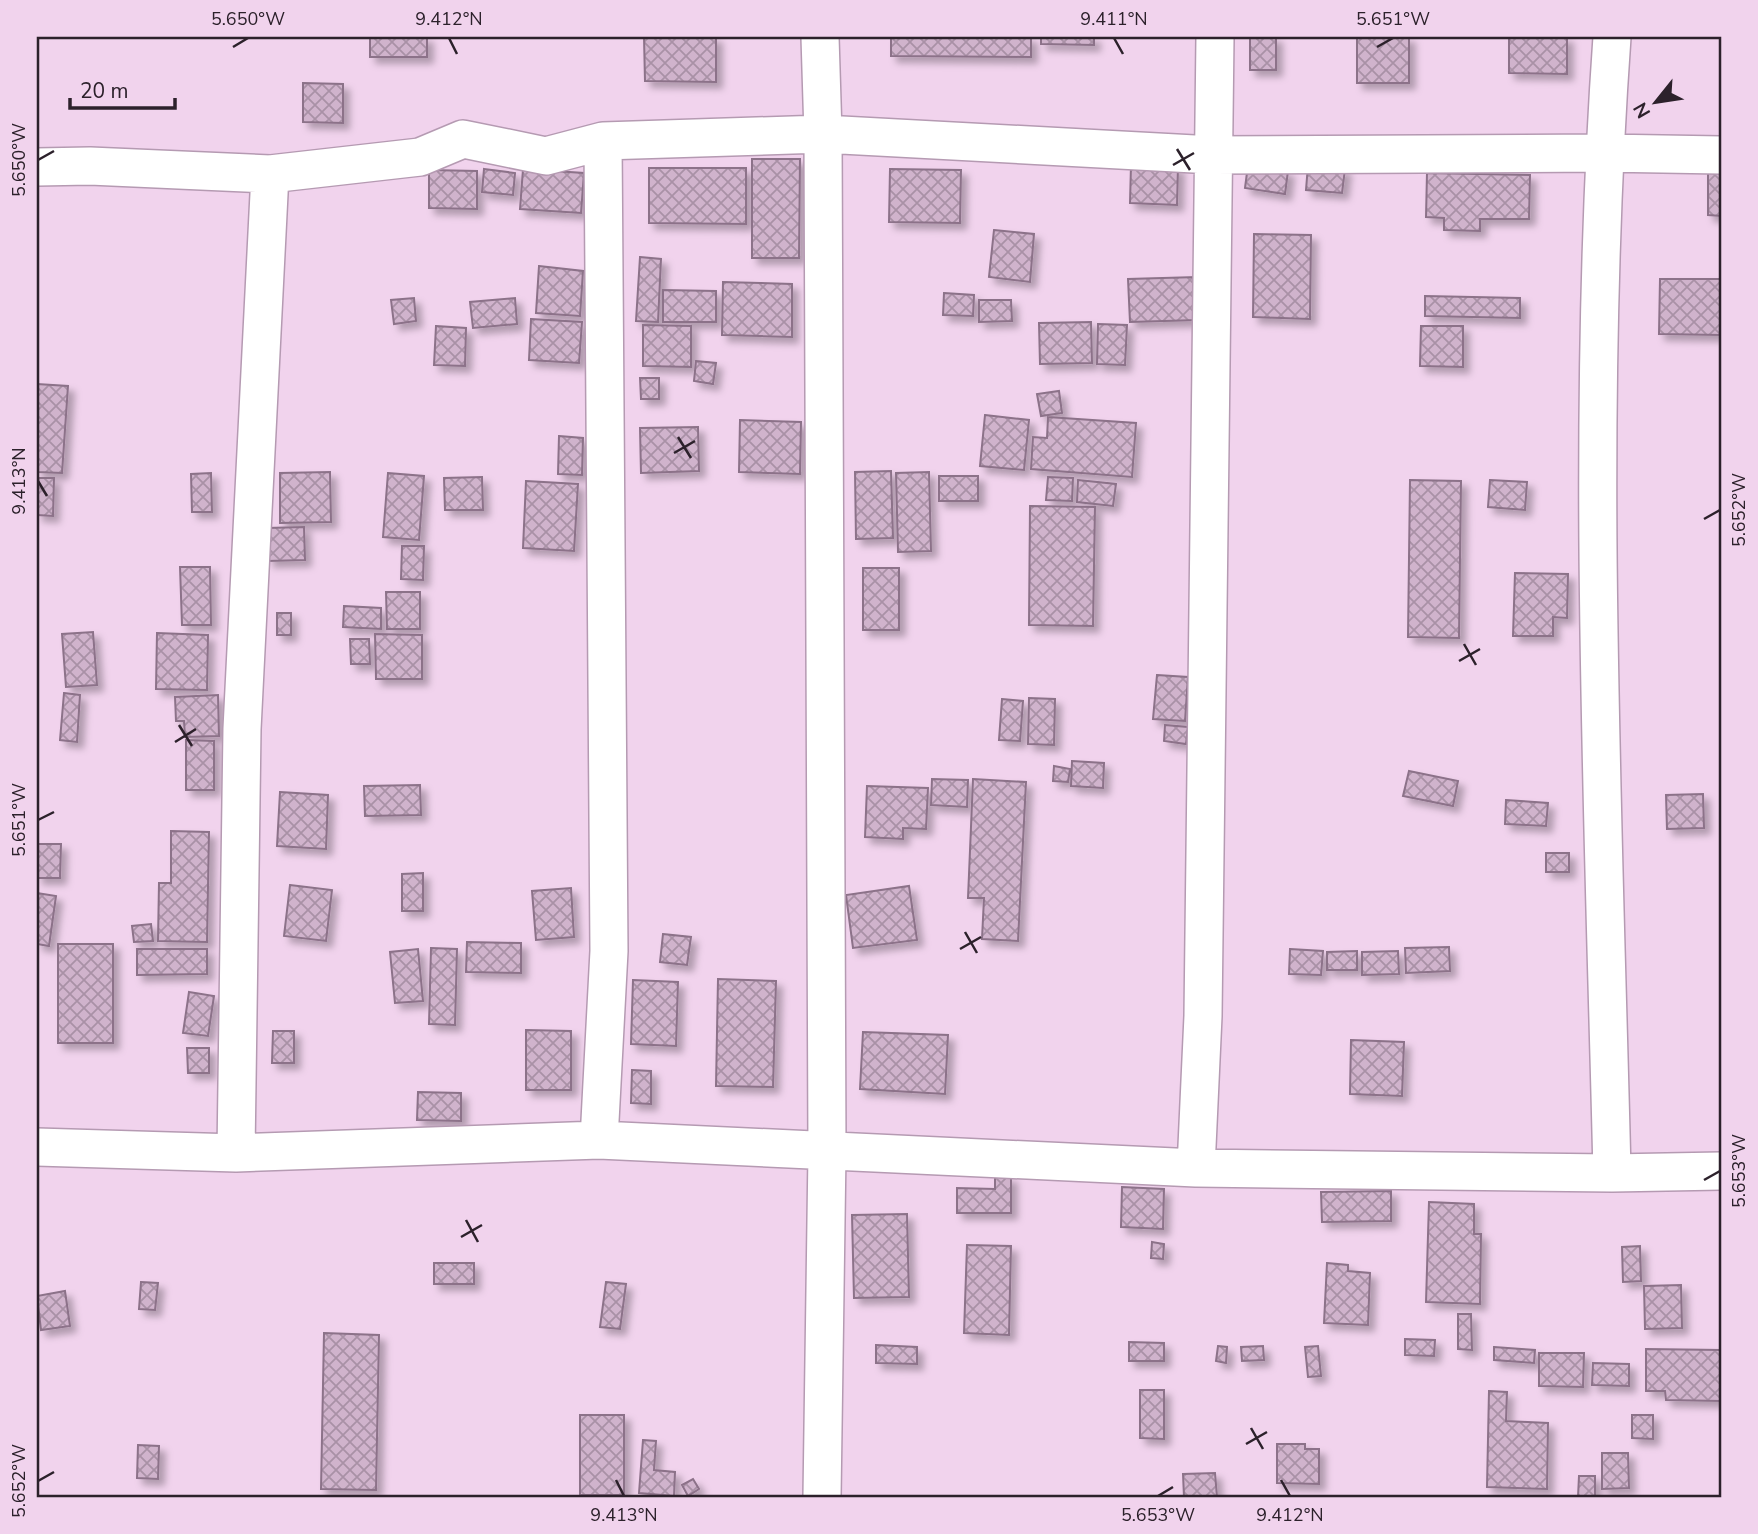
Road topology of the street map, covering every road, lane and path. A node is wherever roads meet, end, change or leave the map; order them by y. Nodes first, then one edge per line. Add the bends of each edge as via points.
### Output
1 (820, 37) edge
2 (1215, 37) edge
3 (1612, 37) edge
4 (823, 134) junction
5 (603, 141) junction
6 (1604, 153) junction
7 (1213, 155) junction
8 (1721, 155) edge
9 (37, 167) edge
10 (270, 174) junction
11 (599, 1140) junction
12 (37, 1147) edge
13 (827, 1152) junction
14 (236, 1153) junction
15 (1196, 1168) junction
16 (1721, 1171) edge
17 (1612, 1173) junction
18 (822, 1497) edge

1 - 4 street
2 - 7 street
3 - 6 street
4 - 5 street
4 - 7 street
4 - 13 street
5 - 10 street via 547,156 463,139 420,157
5 - 11 street via 610,951
6 - 7 street
6 - 8 street
6 - 17 street via 1597,531
7 - 15 street via 1203,1016
9 - 10 street
10 - 14 street via 242,729
11 - 13 street
11 - 14 street
12 - 14 street
13 - 15 street
13 - 18 street
15 - 17 street
16 - 17 street

